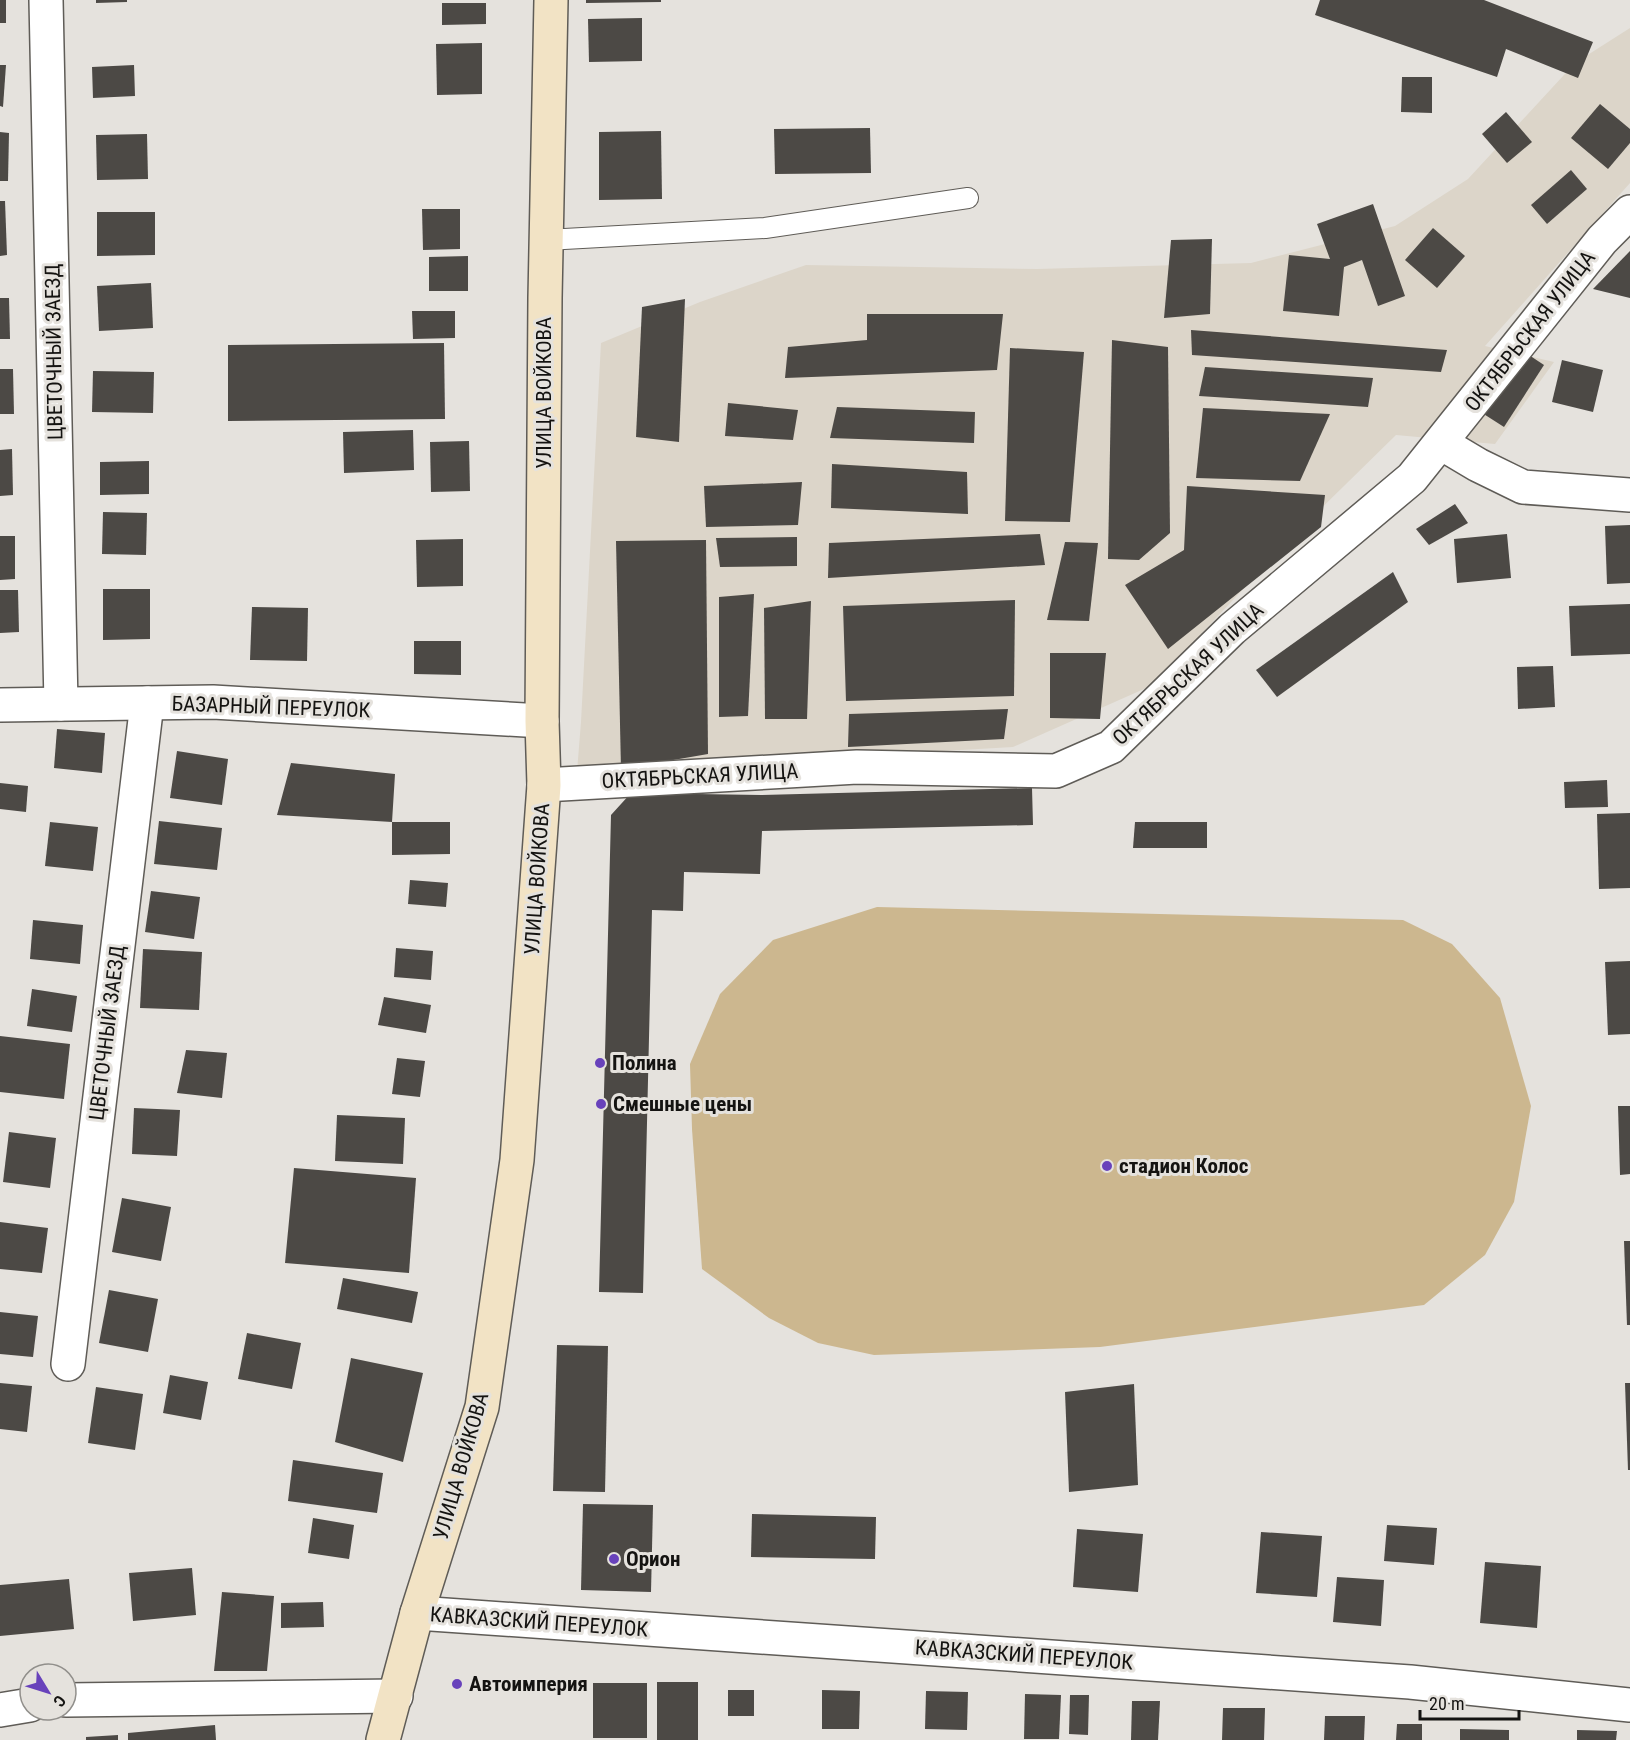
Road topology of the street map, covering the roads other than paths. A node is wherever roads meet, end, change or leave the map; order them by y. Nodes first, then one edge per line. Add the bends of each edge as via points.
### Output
1 (46, 0) edge
2 (551, 0) edge
3 (968, 198) dead end
4 (1630, 212) edge
5 (546, 240) junction
6 (1441, 443) junction
7 (1630, 495) edge
8 (147, 703) junction
9 (61, 704) junction
10 (0, 705) edge
11 (542, 721) junction
12 (544, 784) junction
13 (68, 1364) dead end
14 (417, 1613) junction
15 (396, 1696) junction
16 (78, 1700) edge
17 (1630, 1705) edge
18 (18, 1707) edge
19 (0, 1710) edge
20 (383, 1740) edge

1 - 9 street, ЦВЕТОЧНЫЙ ЗАЕЗД
2 - 5 street, УЛИЦА ВОЙКОВА
3 - 5 lane via 765,228
4 - 6 street, ОКТЯБРЬСКАЯ УЛИЦА via 1602,240
5 - 11 street, УЛИЦА ВОЙКОВА
6 - 7 street via 1523,487
6 - 12 street, ОКТЯБРЬСКАЯ УЛИЦА via 1412,478 1232,629 1111,747 1056,771 857,767
8 - 9 street, БАЗАРНЫЙ ПЕРЕУЛОК
8 - 11 street, БАЗАРНЫЙ ПЕРЕУЛОК via 213,702
8 - 13 street, ЦВЕТОЧНЫЙ ЗАЕЗД
9 - 10 street, БАЗАРНЫЙ ПЕРЕУЛОК
11 - 12 street, УЛИЦА ВОЙКОВА
12 - 14 street, УЛИЦА ВОЙКОВА via 516,1160 482,1407
14 - 15 street, УЛИЦА ВОЙКОВА
14 - 17 street, КАВКАЗСКИЙ ПЕРЕУЛОК via 1410,1682
15 - 16 street
15 - 20 street, УЛИЦА ВОЙКОВА
18 - 19 street

